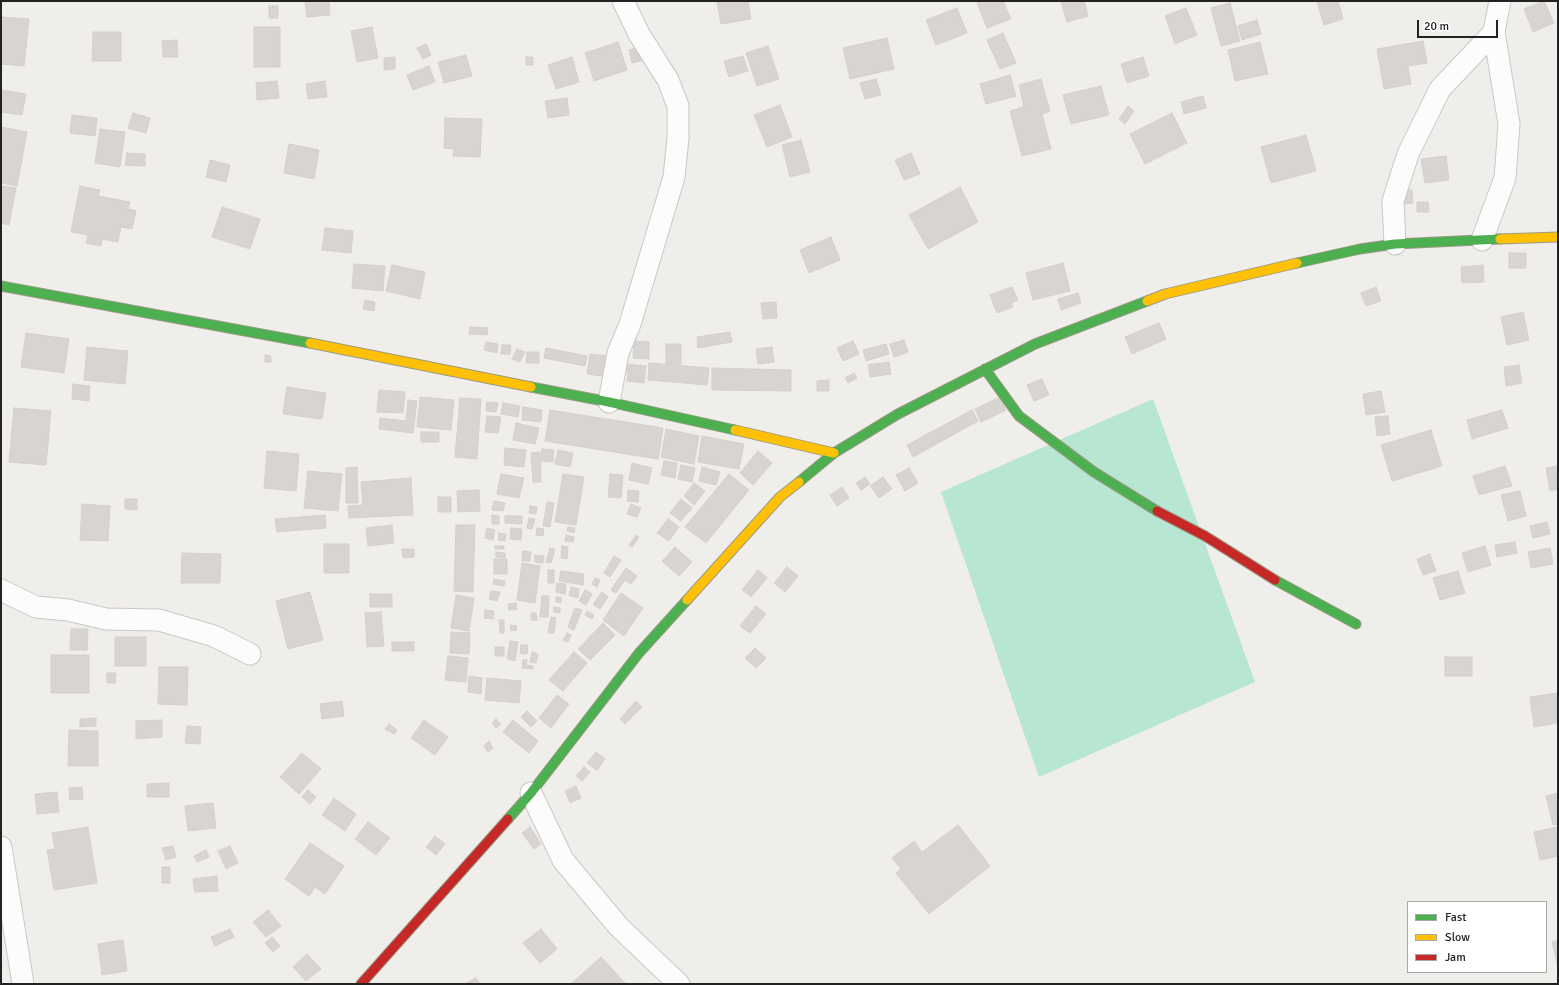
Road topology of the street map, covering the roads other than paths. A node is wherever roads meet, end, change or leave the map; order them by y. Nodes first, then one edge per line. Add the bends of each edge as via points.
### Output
1 (623, 1) edge
2 (1500, 1) edge
3 (1494, 32) junction
4 (1558, 237) edge
5 (1482, 240) junction
6 (1395, 244) junction
7 (1, 286) edge
8 (985, 369) junction
9 (609, 402) junction
10 (834, 453) junction
11 (1, 590) edge
12 (1356, 624) dead end
13 (250, 654) dead end
14 (531, 793) junction
15 (1, 847) edge
16 (23, 984) edge
17 (361, 984) edge
18 (679, 984) edge

1 - 9 street via 639,34 668,80 678,106 678,138 674,177 630,324 618,353
2 - 3 street
3 - 5 street via 1509,124 1505,178
3 - 6 street via 1440,89 1408,154 1393,201
4 - 5 main road
5 - 6 main road
6 - 8 main road via 1360,249 1165,294 1035,344
7 - 9 main road via 329,346
8 - 10 main road via 898,414
8 - 12 main road via 1019,416 1094,472 1150,508 1205,536 1268,576
9 - 10 main road
10 - 14 main road via 780,497 639,653
11 - 13 street via 36,607 68,610 106,619 159,620 214,636
14 - 17 main road
14 - 18 street via 563,860 619,927
15 - 16 street

